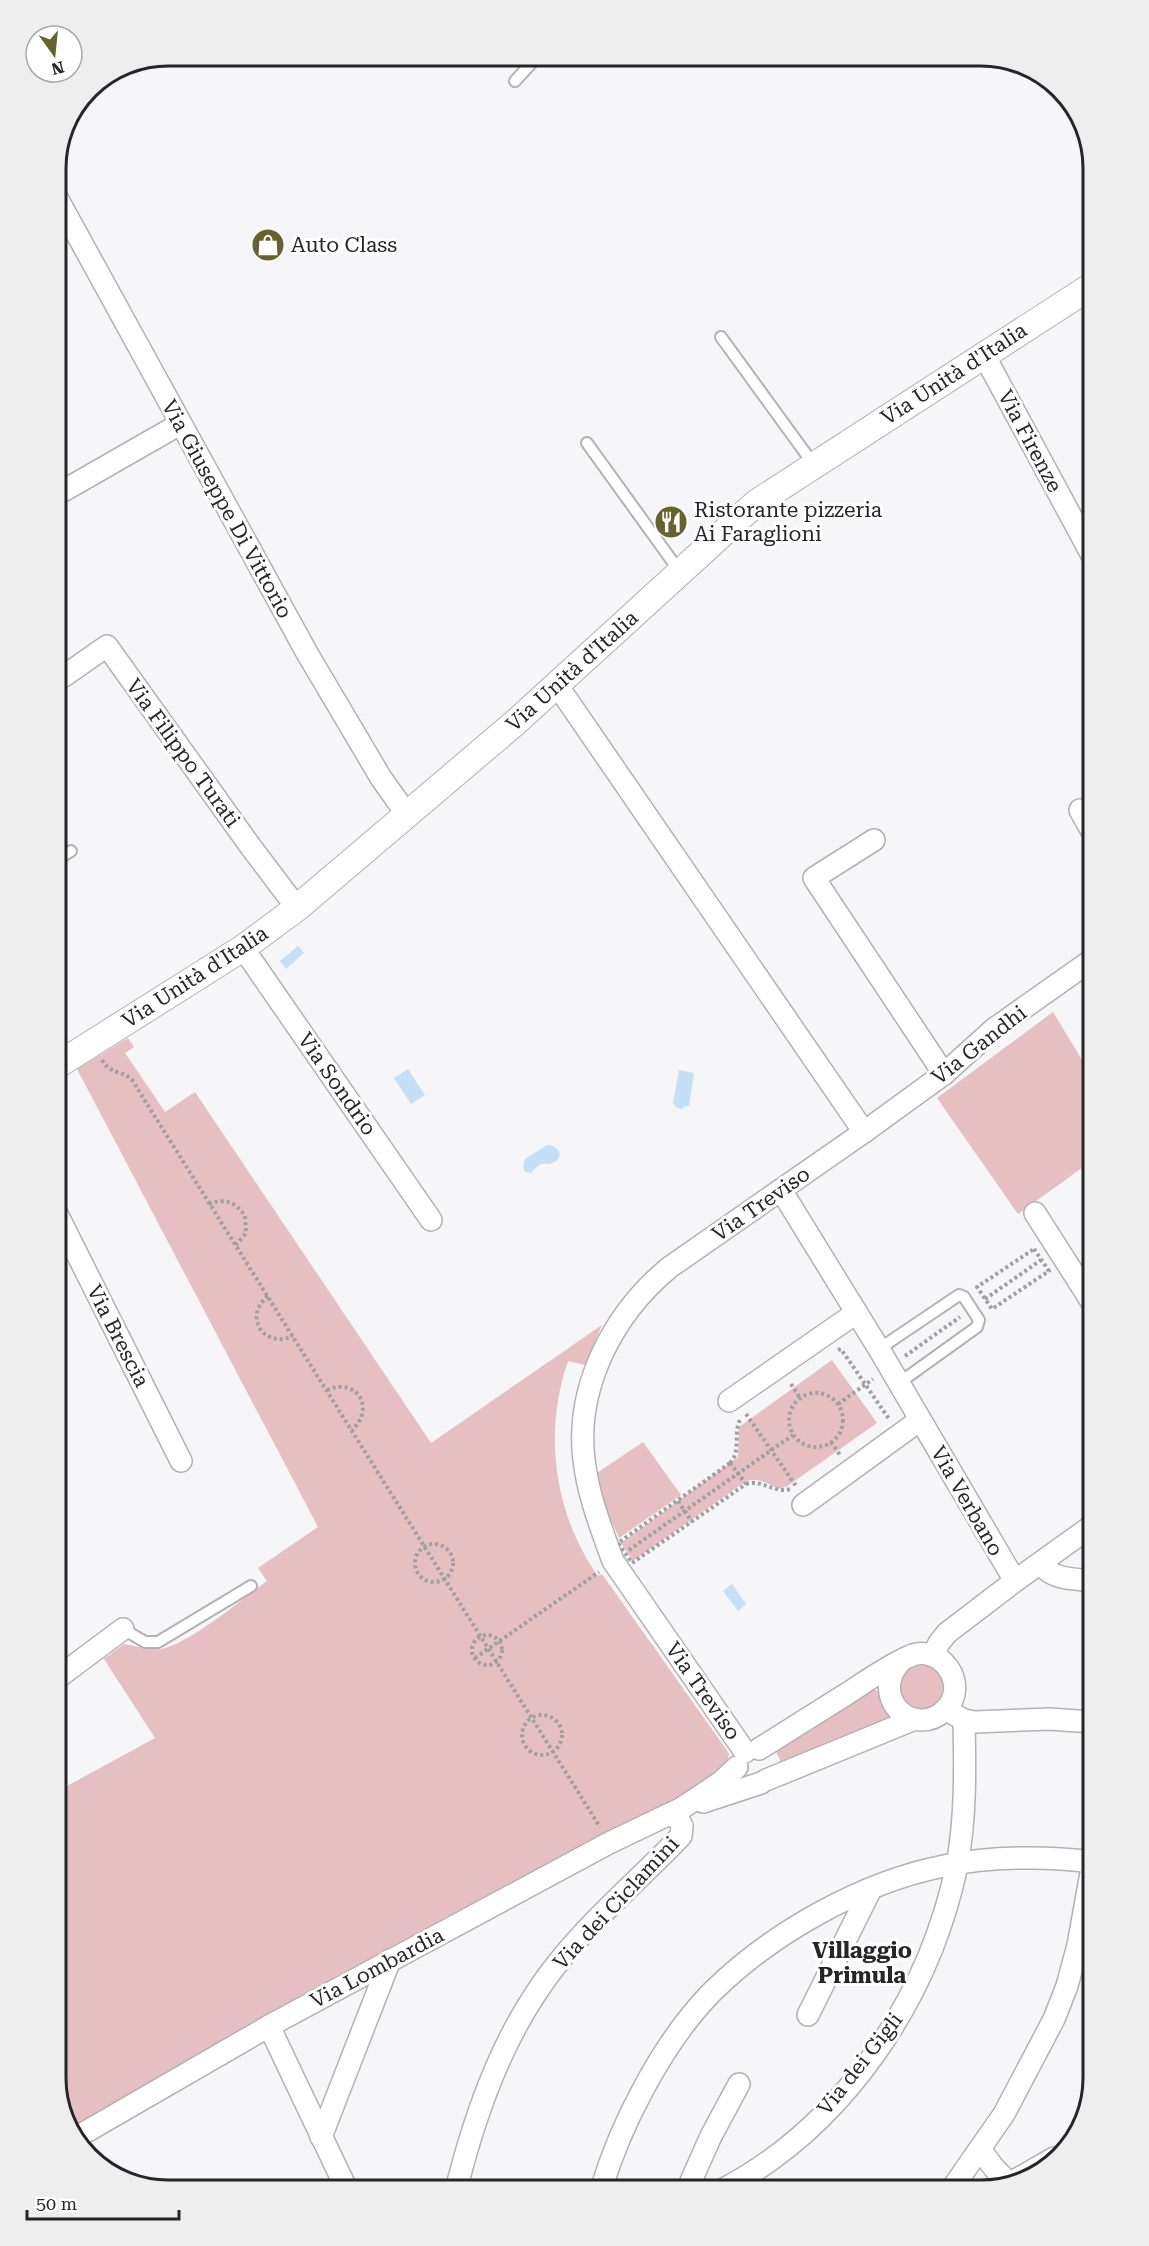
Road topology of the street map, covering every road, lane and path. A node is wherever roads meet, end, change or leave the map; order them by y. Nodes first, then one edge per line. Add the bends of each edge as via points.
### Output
1 (529, 66) edge
2 (515, 81) dead end
3 (66, 214) edge
4 (1083, 292) edge
5 (721, 337) dead end
6 (984, 355) junction
7 (180, 424) junction
8 (587, 442) dead end
9 (814, 465) junction
10 (66, 489) edge
11 (1083, 537) edge
12 (680, 572) junction
13 (66, 675) edge
14 (557, 685) junction
15 (1080, 810) dead end
16 (1083, 815) edge
17 (408, 816) junction
18 (874, 840) dead end
19 (71, 851) dead end
20 (66, 854) edge
21 (297, 908) junction
22 (243, 948) junction
23 (1083, 967) edge
24 (91, 1044) junction
25 (66, 1060) edge
26 (944, 1074) junction
27 (864, 1132) junction
28 (782, 1190) junction
29 (209, 1204) junction
30 (1035, 1213) dead end
31 (431, 1220) dead end
32 (66, 1232) edge
33 (235, 1246) junction
34 (1041, 1260) junction
35 (1083, 1287) edge
36 (268, 1296) junction
37 (985, 1299) junction
38 (856, 1313) junction
39 (963, 1315) dead end
40 (293, 1336) junction
41 (879, 1349) junction
42 (832, 1354) dead end
43 (898, 1361) dead end
44 (876, 1377) dead end
45 (799, 1378) dead end
46 (899, 1383) junction
47 (791, 1384) junction
48 (865, 1384) junction
49 (327, 1390) junction
50 (782, 1390) dead end
51 (800, 1398) junction
52 (729, 1401) dead end
53 (837, 1404) junction
54 (755, 1408) dead end
55 (746, 1414) junction
56 (920, 1420) junction
57 (881, 1426) dead end
58 (352, 1430) junction
59 (793, 1435) junction
60 (831, 1442) junction
61 (848, 1449) dead end
62 (772, 1450) junction
63 (840, 1455) junction
64 (181, 1461) dead end
65 (831, 1461) dead end
66 (730, 1463) junction
67 (738, 1474) junction
68 (805, 1479) dead end
69 (746, 1484) junction
70 (800, 1495) junction
71 (678, 1501) junction
72 (684, 1511) junction
73 (692, 1522) junction
74 (1083, 1534) edge
75 (423, 1546) junction
76 (625, 1553) junction
77 (1040, 1564) junction
78 (599, 1571) dead end
79 (444, 1580) junction
80 (1083, 1580) edge
81 (1015, 1581) junction
82 (251, 1586) dead end
83 (123, 1629) joint
84 (480, 1636) junction
85 (500, 1641) junction
86 (488, 1649) junction
87 (933, 1656) junction
88 (475, 1658) junction
89 (496, 1662) junction
90 (900, 1662) junction
91 (66, 1671) edge
92 (955, 1714) junction
93 (531, 1718) junction
94 (915, 1719) junction
95 (1083, 1721) edge
96 (552, 1752) junction
97 (747, 1756) junction
98 (763, 1782) junction
99 (679, 1810) junction
100 (609, 1843) junction
101 (1083, 1861) edge
102 (957, 1863) junction
103 (871, 1889) junction
104 (1083, 1918) edge
105 (390, 1960) junction
106 (808, 2014) dead end
107 (269, 2026) junction
108 (739, 2084) dead end
109 (83, 2133) edge
110 (321, 2137) junction
111 (980, 2149) junction
112 (1002, 2178) edge
113 (342, 2180) edge
114 (459, 2180) edge
115 (605, 2180) edge
116 (691, 2180) edge
117 (739, 2180) edge
118 (958, 2180) edge

1 - 2 lane
3 - 7 street, Via Giuseppe Di Vittorio
4 - 6 street, Via Unità d'Italia
5 - 9 lane
6 - 9 street, Via Unità d'Italia
6 - 11 street, Via Firenze
7 - 10 street
7 - 17 street, Via Giuseppe Di Vittorio via 339,709
8 - 12 lane
9 - 12 street, Via Unità d'Italia via 744,511
12 - 14 street, Via Unità d'Italia
13 - 21 street, Via Filippo Turati via 107,646
14 - 17 street, Via Unità d'Italia
14 - 27 street
15 - 16 street
17 - 21 street, Via Unità d'Italia
18 - 26 street via 814,878
19 - 20 lane
21 - 22 street, Via Unità d'Italia
22 - 24 street, Via Unità d'Italia
22 - 31 street, Via Sondrio
23 - 26 street, Via Gandhi via 994,1029
24 - 25 street, Via Unità d'Italia
24 - 29 path via 110,1070 132,1080
26 - 27 street, Via Gandhi
27 - 28 street, Via Treviso
28 - 38 street, Via Verbano
28 - 97 street, Via Treviso via 670,1268 645,1289 619,1321 597,1368 583,1435 592,1501 613,1561
29 - 33 path
29 - 33 path via 226,1201 240,1209 247,1224 242,1240
30 - 35 street
32 - 64 street, Via Brescia
33 - 36 path
34 - 37 path
34 - 37 path via 1049,1271 992,1309
34 - 37 path via 1034,1249 977,1287
36 - 40 path
36 - 40 path via 256,1315 260,1329 279,1340
38 - 41 street, Via Verbano
38 - 52 street
39 - 43 path
40 - 49 path
41 - 46 street, Via Verbano
41 - 46 lane via 959,1295 964,1296 979,1320 977,1327
42 - 48 path via 841,1349
44 - 48 path
45 - 47 path
46 - 56 street, Via Verbano
47 - 50 path
47 - 51 path
48 - 53 path
48 - 57 path via 889,1420
49 - 58 path
49 - 58 path via 341,1386 360,1397 364,1411
51 - 53 path via 817,1393
51 - 59 path via 789,1419
53 - 60 path via 843,1423
54 - 55 path
55 - 62 path
55 - 66 path via 738,1425 736,1455
56 - 70 street, Via Verbano
56 - 81 street, Via Verbano
58 - 75 path
59 - 60 path via 808,1446
59 - 62 path
60 - 63 path
61 - 63 path
62 - 67 path
62 - 70 path
63 - 65 path
66 - 67 path
66 - 71 path
67 - 69 path
67 - 72 path
68 - 70 path
69 - 70 path via 758,1483
69 - 73 path
71 - 72 path
71 - 76 path via 618,1543
72 - 73 path
72 - 76 path
73 - 76 path via 632,1563
74 - 77 street
75 - 79 path
75 - 79 path via 416,1557 416,1570 425,1580
75 - 79 path via 442,1544 451,1552 452,1570
77 - 80 street via 1056,1576
77 - 81 street
78 - 85 path
79 - 84 path
81 - 87 street via 947,1633
82 - 83 lane via 159,1642 146,1642
83 - 91 street
84 - 85 path via 489,1635
84 - 86 path
84 - 88 path via 472,1649
85 - 86 path
85 - 89 path via 501,1654
86 - 88 path
86 - 89 path
87 - 90 street, Via Lombardia via 919,1653
87 - 92 street via 946,1665 955,1683
88 - 89 path via 483,1664
89 - 93 path
90 - 94 street via 889,1679 891,1698 902,1713
90 - 97 street, Via Lombardia
92 - 94 street, Via Lombardia
92 - 95 street via 975,1722
92 - 102 street, Via dei Gigli via 964,1792
93 - 96 path
93 - 96 path via 522,1735 527,1748 539,1755
93 - 96 path via 550,1715 560,1724 561,1743
94 - 98 street, Via Lombardia
96 - 100 path
97 - 98 street via 738,1773 750,1783
97 - 98 street via 766,1752 772,1760 772,1772
97 - 99 street, Via Lombardia via 722,1782
98 - 99 street, Via Lombardia
99 - 100 street, Via Lombardia
99 - 114 street, Via dei Ciclamini via 681,1836 568,1951 519,2020 497,2062
100 - 105 street, Via Lombardia
101 - 102 street via 1037,1858
102 - 103 street
102 - 117 street, Via dei Gigli via 931,1950 906,2005 886,2037 813,2126 770,2161
103 - 106 street
103 - 115 street via 795,1928 711,1994 655,2070
104 - 111 street via 1058,2008 1042,2044
105 - 107 street, Via Lombardia
105 - 110 street
107 - 109 street, Via Lombardia
107 - 110 street
108 - 116 street
110 - 113 street
111 - 112 street
111 - 118 street

